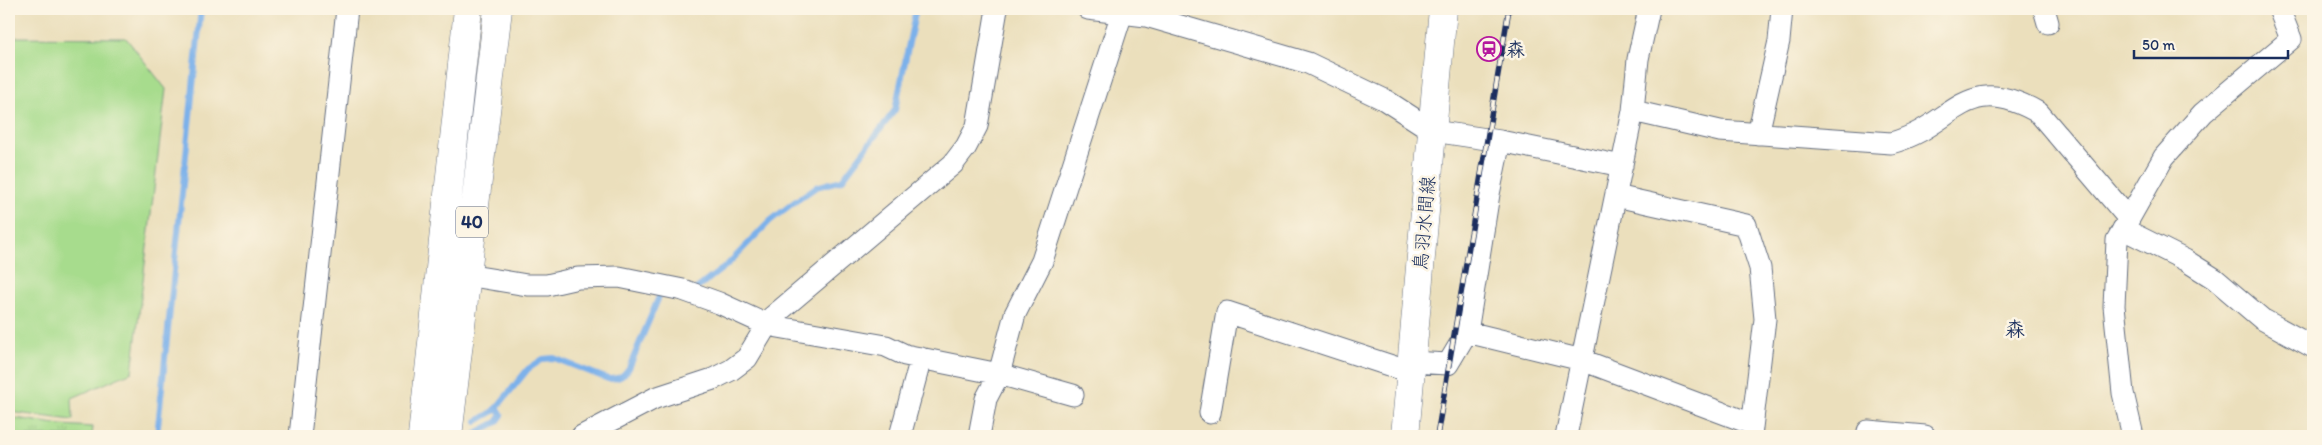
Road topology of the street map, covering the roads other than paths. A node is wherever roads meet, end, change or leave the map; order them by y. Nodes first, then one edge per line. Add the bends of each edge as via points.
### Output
1 (347, 9) edge
2 (468, 9) edge
3 (498, 9) edge
4 (996, 9) edge
5 (1088, 9) edge
6 (1443, 9) edge
7 (1649, 9) edge
8 (1782, 9) edge
9 (2279, 9) edge
10 (1122, 13) junction
11 (1633, 111) junction
12 (1433, 131) junction
13 (1758, 134) junction
14 (1500, 141) junction
15 (1622, 166) junction
16 (1616, 196) junction
17 (2126, 224) junction
18 (466, 275) junction
19 (767, 325) junction
20 (1467, 332) junction
21 (2313, 347) edge
22 (921, 358) junction
23 (1582, 360) junction
24 (1410, 367) junction
25 (998, 374) junction
26 (1073, 395) dead end
27 (1210, 413) dead end
28 (1752, 430) edge
29 (1868, 431) dead end
30 (300, 436) edge
31 (422, 436) edge
32 (448, 436) edge
33 (582, 436) edge
34 (900, 436) edge
35 (979, 436) edge
36 (1405, 436) edge
37 (1566, 436) edge
38 (1925, 436) edge
39 (2133, 436) edge

1 - 30 street
2 - 31 main road, 40
3 - 18 main road, 40
4 - 19 street via 977,126 966,147 953,164
5 - 10 street
6 - 12 main road, 鳥羽水間線
7 - 11 street via 1638,59
8 - 13 street via 1779,42
9 - 17 street via 2291,39 2203,113 2164,157
10 - 12 street via 1146,16 1308,63 1385,100
10 - 25 street via 1042,261 1015,314
11 - 13 street via 1720,132
11 - 15 street
12 - 14 street
12 - 24 main road, 鳥羽水間線
13 - 17 street via 1891,144 1911,138 1965,102 1983,96 1998,96 2021,102 2040,113
14 - 15 street
14 - 20 street
15 - 16 street
16 - 23 street
16 - 28 street via 1746,225 1760,268 1765,319
17 - 21 street via 2215,279 2262,319
17 - 39 street via 2117,240 2114,306 2123,393
18 - 19 street via 527,285 547,285 578,278 619,277 683,290
18 - 32 main road, 40
19 - 22 street via 886,346
19 - 33 street via 747,358 731,370 655,398
20 - 23 street
20 - 24 street via 1448,364
22 - 25 street
22 - 34 street
23 - 28 street
23 - 37 street
24 - 27 street via 1227,312
24 - 36 main road, 鳥羽水間線
25 - 26 street
25 - 35 street via 986,400
29 - 38 street

